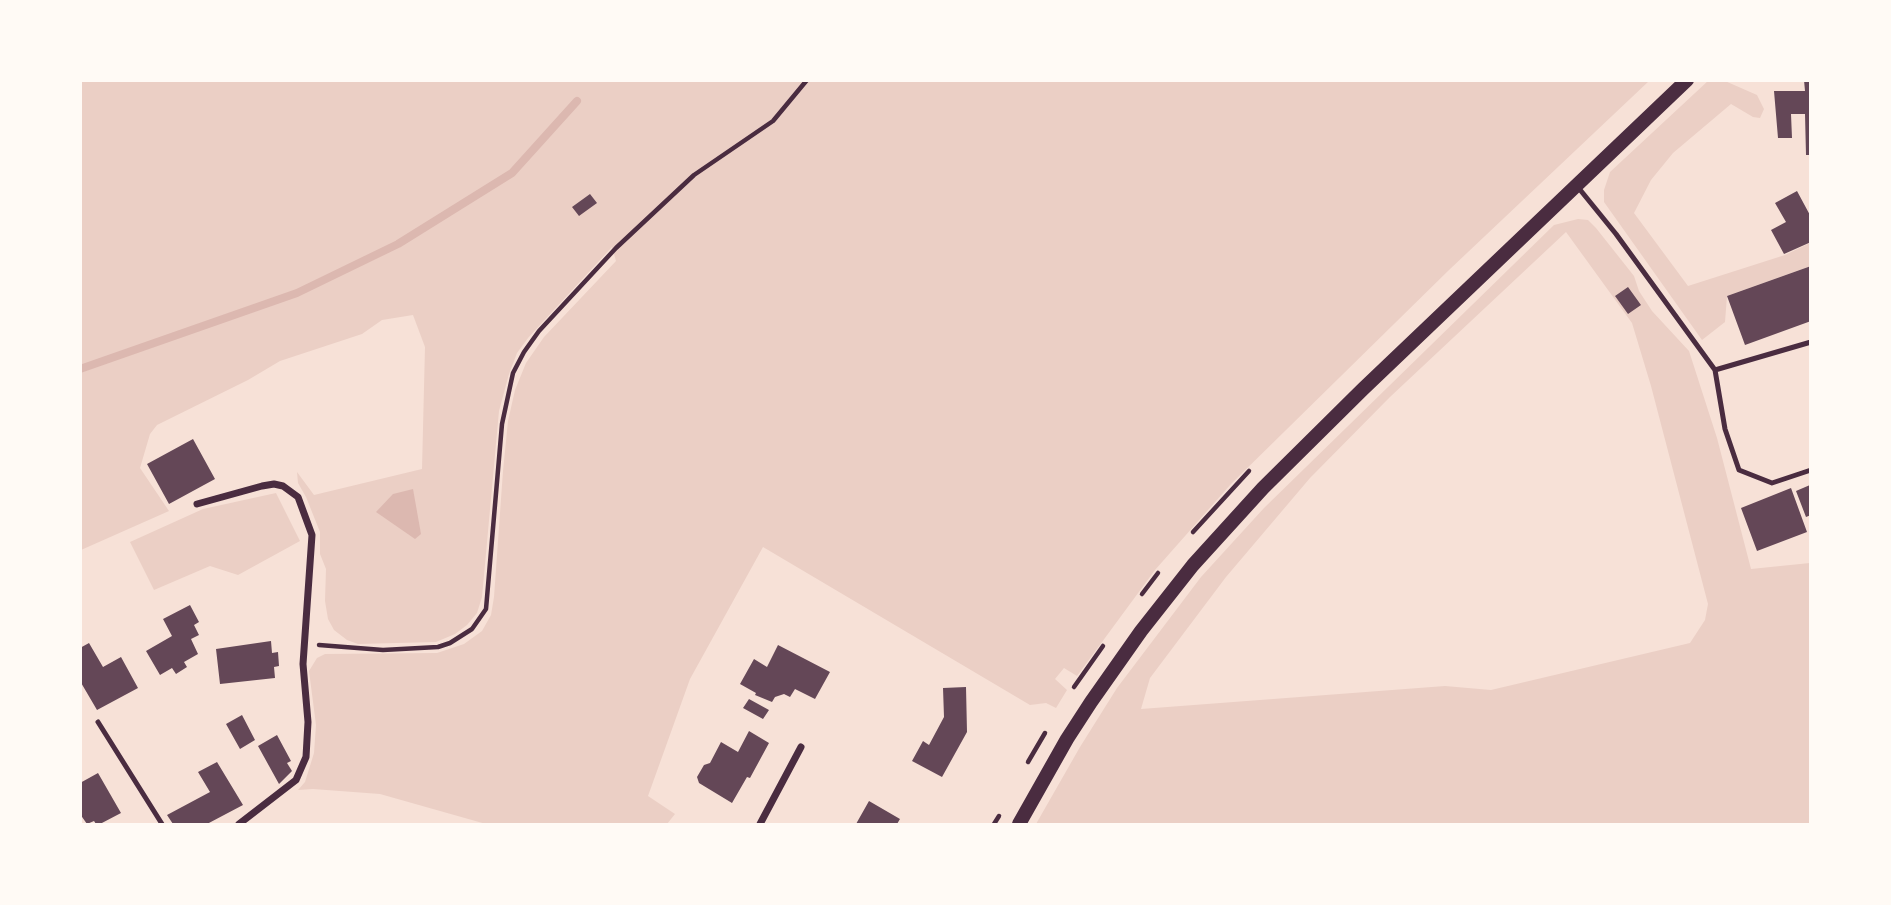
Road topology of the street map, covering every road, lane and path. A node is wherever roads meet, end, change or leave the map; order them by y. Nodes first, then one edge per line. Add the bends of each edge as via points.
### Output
1 (807, 80) edge
2 (1686, 80) edge
3 (1577, 186) junction
4 (1811, 342) edge
5 (1715, 370) junction
6 (1811, 470) edge
7 (197, 504) dead end
8 (304, 644) junction
9 (98, 722) dead end
10 (801, 747) dead end
11 (162, 824) edge
12 (239, 824) edge
13 (760, 824) edge
14 (1019, 824) edge

1 - 8 path via 774,121 694,175 616,248 524,352 513,373 502,424 486,609 472,629 450,643 413,650
2 - 3 main road
3 - 5 lane
3 - 14 main road via 1363,389 1193,565 1091,702
4 - 5 lane
5 - 6 lane via 1725,429 1740,470 1772,484
7 - 8 street via 274,484 298,497 312,535
8 - 12 street via 308,730 301,772
9 - 11 lane
10 - 13 street

